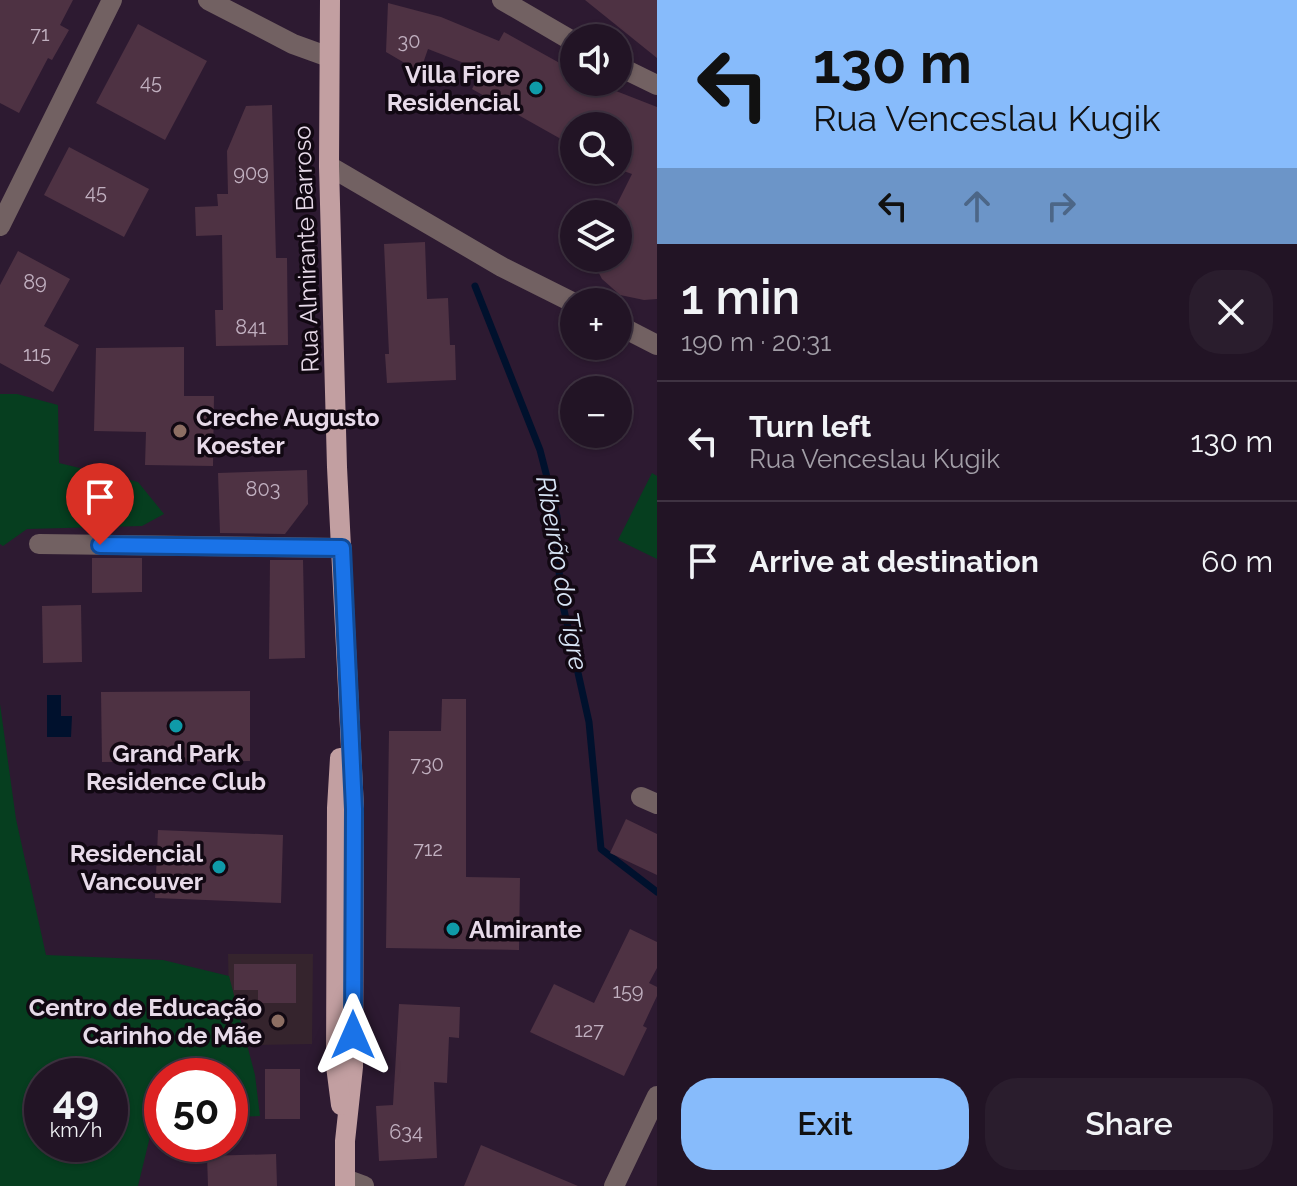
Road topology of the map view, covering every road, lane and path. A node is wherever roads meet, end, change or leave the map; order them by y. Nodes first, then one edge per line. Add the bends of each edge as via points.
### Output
1 (112, 0) edge
2 (208, 0) edge
3 (315, 0) edge
4 (330, 0) edge
5 (502, 0) edge
6 (560, 34) edge
7 (329, 57) junction
8 (632, 73) edge
9 (657, 85) edge
10 (329, 166) junction
11 (0, 226) edge
12 (560, 296) edge
13 (632, 332) edge
14 (657, 345) edge
15 (39, 544) dead end
16 (342, 548) junction
17 (657, 1096) edge
18 (351, 1184) edge
19 (614, 1186) edge

1 - 11 street
2 - 7 street
3 - 7 main road, Rua Almirante Barroso
4 - 7 main road, Rua Almirante Barroso
5 - 6 street
7 - 10 main road, Rua Almirante Barroso
8 - 9 street
10 - 12 street
10 - 16 main road, Rua Almirante Barroso
13 - 14 street
15 - 16 street
16 - 18 main road, Rua Almirante Barroso via 354,823 353,1067 345,1141
17 - 19 street

